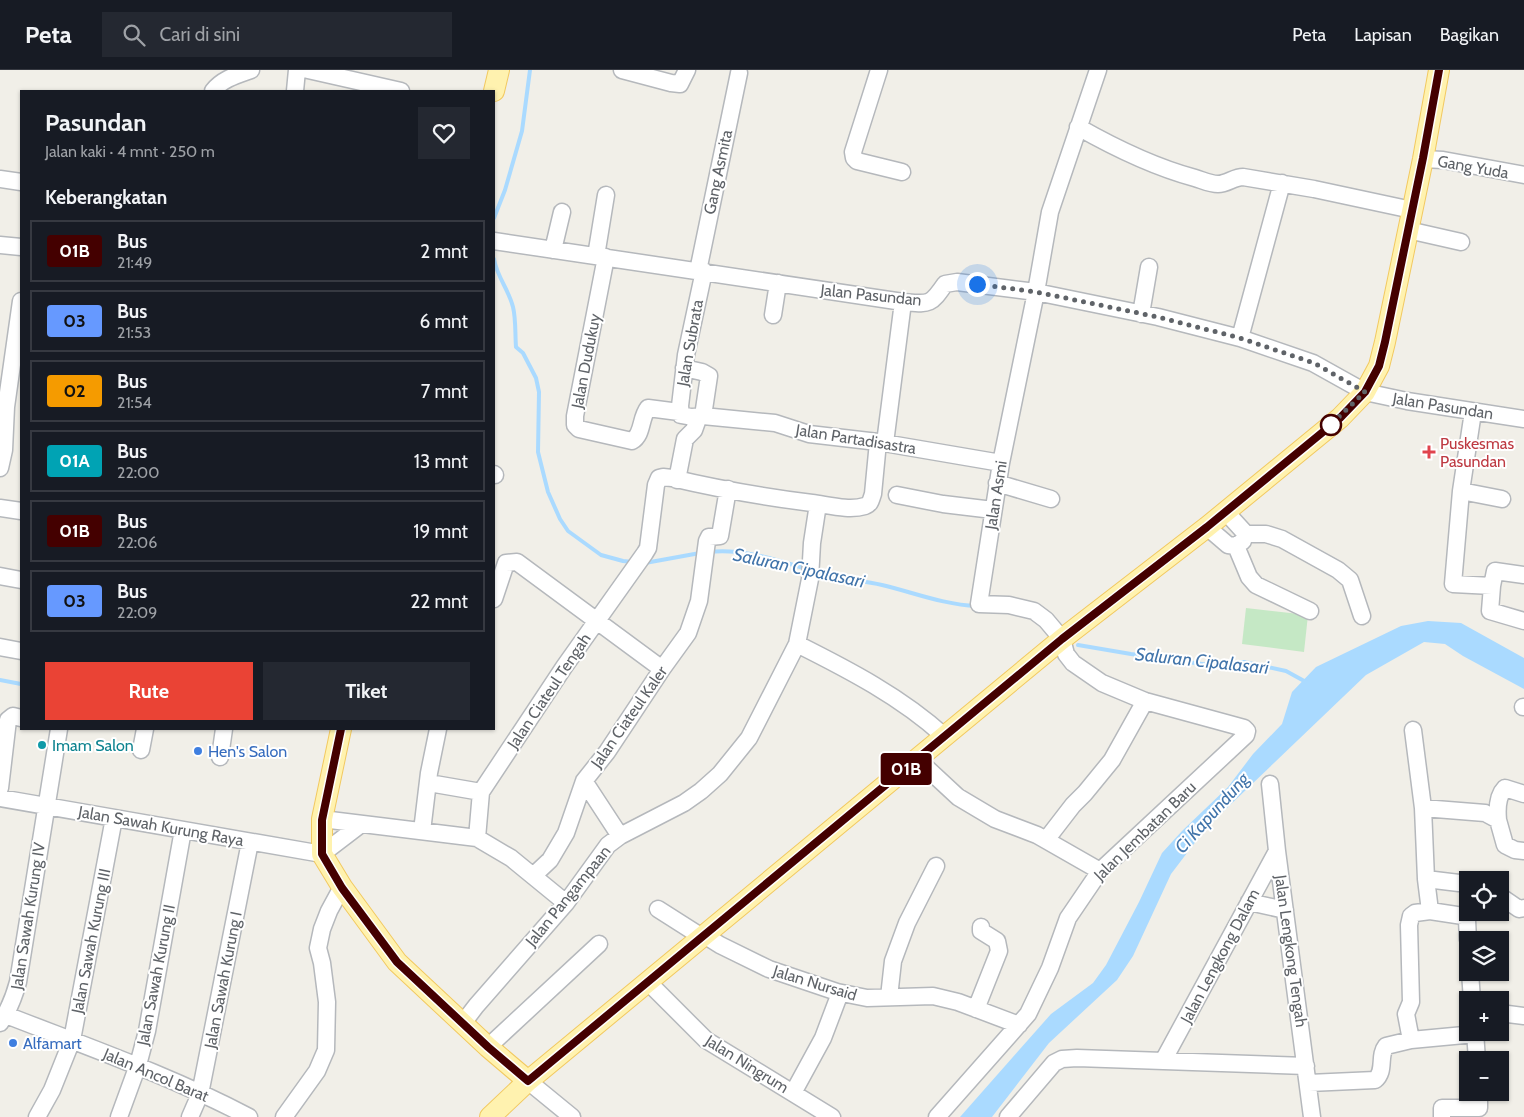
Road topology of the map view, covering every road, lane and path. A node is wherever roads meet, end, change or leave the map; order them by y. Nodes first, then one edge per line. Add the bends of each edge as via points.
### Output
1 (251, 70) edge
2 (297, 70) edge
3 (308, 70) edge
4 (499, 70) edge
5 (622, 70) edge
6 (687, 70) edge
7 (879, 70) edge
8 (1098, 70) edge
9 (1438, 70) edge
10 (742, 71) edge
11 (214, 90) edge
12 (294, 90) edge
13 (397, 90) edge
14 (494, 90) edge
15 (1078, 127) junction
16 (1423, 158) junction
17 (902, 172) dead end
18 (1524, 176) edge
19 (0, 179) edge
20 (20, 182) edge
21 (1282, 183) junction
22 (606, 196) dead end
23 (1412, 210) junction
24 (562, 212) dead end
25 (1408, 230) junction
26 (495, 241) edge
27 (1461, 242) dead end
28 (0, 245) edge
29 (20, 247) edge
30 (553, 250) junction
31 (601, 257) junction
32 (1149, 267) dead end
33 (701, 271) junction
34 (778, 283) junction
35 (1036, 292) junction
36 (903, 302) junction
37 (20, 308) edge
38 (1141, 314) junction
39 (773, 315) dead end
40 (1240, 338) junction
41 (684, 368) junction
42 (1365, 392) junction
43 (1473, 412) junction
44 (680, 414) junction
45 (701, 416) junction
46 (1524, 419) edge
47 (881, 442) junction
48 (1001, 463) junction
49 (0, 468) edge
50 (677, 480) junction
51 (997, 483) junction
52 (728, 490) junction
53 (1462, 492) junction
54 (897, 495) dead end
55 (1051, 499) dead end
56 (1502, 499) dead end
57 (818, 504) junction
58 (0, 508) edge
59 (993, 510) junction
60 (20, 511) edge
61 (1225, 512) junction
62 (1207, 527) junction
63 (1241, 540) junction
64 (1524, 575) edge
65 (0, 576) edge
66 (20, 580) edge
67 (1492, 586) junction
68 (495, 596) edge
69 (1310, 611) dead end
70 (1362, 616) dead end
71 (1524, 620) edge
72 (596, 621) junction
73 (1062, 639) junction
74 (797, 644) junction
75 (0, 647) edge
76 (20, 651) edge
77 (662, 669) junction
78 (1145, 701) junction
79 (11, 723) edge
80 (59, 730) edge
81 (145, 730) edge
82 (224, 730) edge
83 (341, 730) edge
84 (438, 730) edge
85 (1414, 730) dead end
86 (944, 736) junction
87 (141, 750) dead end
88 (220, 757) dead end
89 (917, 760) junction
90 (584, 781) junction
91 (428, 783) junction
92 (1270, 784) dead end
93 (0, 788) edge
94 (481, 792) junction
95 (1524, 794) edge
96 (0, 798) edge
97 (46, 806) junction
98 (1423, 808) junction
99 (114, 818) junction
100 (322, 820) junction
101 (1498, 820) junction
102 (360, 825) junction
103 (183, 830) junction
104 (422, 831) junction
105 (620, 836) junction
106 (477, 838) junction
107 (1046, 840) junction
108 (250, 842) junction
109 (1277, 851) junction
110 (1524, 851) edge
111 (322, 854) junction
112 (936, 866) dead end
113 (1100, 871) junction
114 (533, 876) junction
115 (1426, 879) junction
116 (1459, 882) edge
117 (342, 888) junction
118 (1249, 902) junction
119 (1509, 902) edge
120 (566, 904) junction
121 (1524, 908) edge
122 (658, 909) dead end
123 (1285, 910) junction
124 (1430, 911) junction
125 (981, 927) dead end
126 (1468, 931) edge
127 (703, 936) junction
128 (599, 944) dead end
129 (648, 982) junction
130 (840, 993) junction
131 (889, 997) junction
132 (976, 1009) junction
133 (1509, 1014) edge
134 (1524, 1016) edge
135 (3, 1019) edge
136 (463, 1023) junction
137 (1019, 1025) junction
138 (1459, 1035) edge
139 (72, 1040) junction
140 (1411, 1040) junction
141 (488, 1047) junction
142 (1164, 1061) junction
143 (138, 1065) junction
144 (1306, 1066) junction
145 (528, 1081) junction
146 (1308, 1083) junction
147 (793, 1093) junction
148 (200, 1094) junction
149 (1479, 1101) edge
150 (37, 1117) edge
151 (119, 1117) edge
152 (190, 1117) edge
153 (249, 1117) edge
154 (284, 1117) edge
155 (490, 1117) edge
156 (572, 1117) edge
157 (832, 1117) edge
158 (937, 1117) edge
159 (1008, 1117) edge
160 (1312, 1117) edge
161 (1442, 1117) edge

1 - 11 street
2 - 12 street
3 - 13 street
4 - 14 main road
5 - 6 street via 680,84
7 - 17 street via 853,156 857,161
8 - 15 street, Jalan Asmi
9 - 16 main road
10 - 33 street, Gang Asmita
15 - 21 street via 1111,146 1216,184 1239,177
15 - 35 street, Jalan Asmi via 1050,212
16 - 18 street, Gang Yuda
16 - 23 main road
19 - 20 street
21 - 23 street
21 - 40 street
22 - 31 street
23 - 25 main road
24 - 30 street
25 - 27 street
25 - 42 main road via 1379,366
26 - 30 street, Jalan Pasundan
28 - 29 street
30 - 31 street, Jalan Pasundan
31 - 33 street, Jalan Pasundan
31 - 44 street, Jalan Dudukuy via 575,425 579,429 632,441 637,437 648,408
32 - 38 street
33 - 34 street, Jalan Pasundan
33 - 41 street, Jalan Subrata
34 - 36 street, Jalan Pasundan
34 - 39 street
35 - 36 street, Jalan Pasundan via 957,282 945,284 929,302
35 - 38 street, Jalan Pasundan
35 - 48 street, Jalan Asmi
36 - 47 street
37 - 49 street
38 - 40 street, Jalan Pasundan
40 - 42 street, Jalan Pasundan via 1314,363
41 - 44 street, Jalan Subrata
41 - 45 street via 709,376
42 - 43 street, Jalan Pasundan
42 - 61 main road via 1340,418
43 - 46 street, Jalan Pasundan
43 - 53 street
44 - 45 street, Jalan Partadisastra
45 - 47 street, Jalan Partadisastra via 776,423 809,434
45 - 50 street via 694,430 684,439
47 - 48 street, Jalan Partadisastra
47 - 57 street via 870,502 866,506
48 - 51 street, Jalan Asmi
50 - 52 street
50 - 72 street, Jalan Ciateul Tengah via 663,477 658,481 648,548
51 - 55 street
51 - 59 street, Jalan Asmi
52 - 57 street
52 - 77 street, Jalan Ciateul Kaler via 720,536 709,537 699,602 688,633
53 - 56 street
53 - 67 street via 1453,584
54 - 59 street
57 - 74 street, Jalan Pangampaan
58 - 60 street
59 - 73 street, Jalan Asmi via 979,604 1034,611
61 - 62 main road
61 - 63 street
62 - 63 street via 1228,545
62 - 73 main road
63 - 69 street via 1249,578 1256,585
63 - 70 street via 1266,534 1282,539 1338,570 1350,580
64 - 67 street via 1495,571
65 - 66 street
67 - 71 street via 1490,611
68 - 72 street via 506,563 517,562
72 - 77 street
72 - 94 street, Jalan Ciateul Tengah
73 - 78 street, Jalan Jembatan Baru via 1072,663 1102,683
73 - 86 main road
74 - 86 street via 828,658 896,698
74 - 105 street, Jalan Pangampaan via 749,738 720,774 684,803
75 - 76 street
77 - 90 street, Jalan Ciateul Kaler
78 - 107 street via 1112,760
78 - 113 street, Jalan Jembatan Baru via 1244,728 1246,735
79 - 93 street
80 - 97 street, Jalan Sawah Kurung IV
81 - 87 street
82 - 88 street
83 - 100 main road
84 - 91 street
85 - 98 street
86 - 89 main road
89 - 107 street via 958,797 995,819
89 - 127 main road
90 - 105 street
90 - 114 street, Jalan Ciateul Kaler via 566,833 550,860
91 - 94 street
91 - 104 street
92 - 109 street, Jalan Lengkong Tengah
94 - 106 street, Jalan Ciateul Tengah
95 - 101 street via 1505,788
96 - 97 street, Jalan Sawah Kurung Raya
97 - 99 street, Jalan Sawah Kurung Raya
97 - 135 street, Jalan Sawah Kurung IV via 18,982
98 - 101 street via 1485,813
98 - 115 street
99 - 103 street, Jalan Sawah Kurung Raya
99 - 139 street, Jalan Sawah Kurung III
100 - 102 street
100 - 111 main road
101 - 110 street via 1505,844
102 - 104 street
102 - 111 street
103 - 108 street, Jalan Sawah Kurung Raya
103 - 143 street, Jalan Sawah Kurung II via 148,1031
104 - 106 street
105 - 120 street, Jalan Pangampaan via 608,845
106 - 114 street via 511,858
107 - 113 street
108 - 111 street, Jalan Sawah Kurung Raya
108 - 148 street, Jalan Sawah Kurung I
109 - 118 street, Jalan Lengkong Dalam
109 - 123 street, Jalan Lengkong Tengah
111 - 117 main road
112 - 131 street via 907,923 893,961
113 - 137 street, Jalan Jembatan Baru via 1068,918 1050,968 1028,1014
114 - 120 street
115 - 116 street
115 - 124 street
117 - 136 main road via 397,962
117 - 154 street via 325,920 318,948 326,1002 326,1050 317,1071
118 - 123 street
118 - 142 street, Jalan Lengkong Dalam
119 - 121 street
120 - 136 street, Jalan Pangampaan
122 - 127 street, Jalan Nursaid
123 - 144 street, Jalan Lengkong Tengah
124 - 126 street via 1464,916
124 - 140 street via 1415,913 1409,925 1411,1002 1406,1014
125 - 132 street via 981,931 997,941 999,951
127 - 129 main road
127 - 130 street, Jalan Nursaid via 769,969
128 - 141 street
129 - 145 main road
129 - 147 street, Jalan Ningrum via 706,1040
130 - 131 street, Jalan Nursaid via 867,998
130 - 147 street via 823,1038
131 - 132 street, Jalan Nursaid via 933,996
132 - 137 street, Jalan Nursaid
133 - 134 street
135 - 139 street, Jalan Ancol Barat
136 - 141 main road
137 - 158 street, Jalan Jembatan Baru
138 - 140 street
139 - 143 street, Jalan Ancol Barat
139 - 150 street, Jalan Sawah Kurung III
140 - 146 street via 1386,1046 1382,1051 1382,1071 1375,1080
141 - 145 main road
142 - 144 street
142 - 159 street via 1062,1059 1054,1063
143 - 148 street, Jalan Ancol Barat
143 - 151 street, Jalan Sawah Kurung II
144 - 146 street, Jalan Lengkong Tengah
145 - 155 main road
145 - 156 street
146 - 160 street, Jalan Lengkong Tengah
147 - 157 street, Jalan Ningrum
148 - 152 street, Jalan Sawah Kurung I
148 - 153 street, Jalan Ancol Barat
149 - 161 street via 1479,1108 1442,1108

